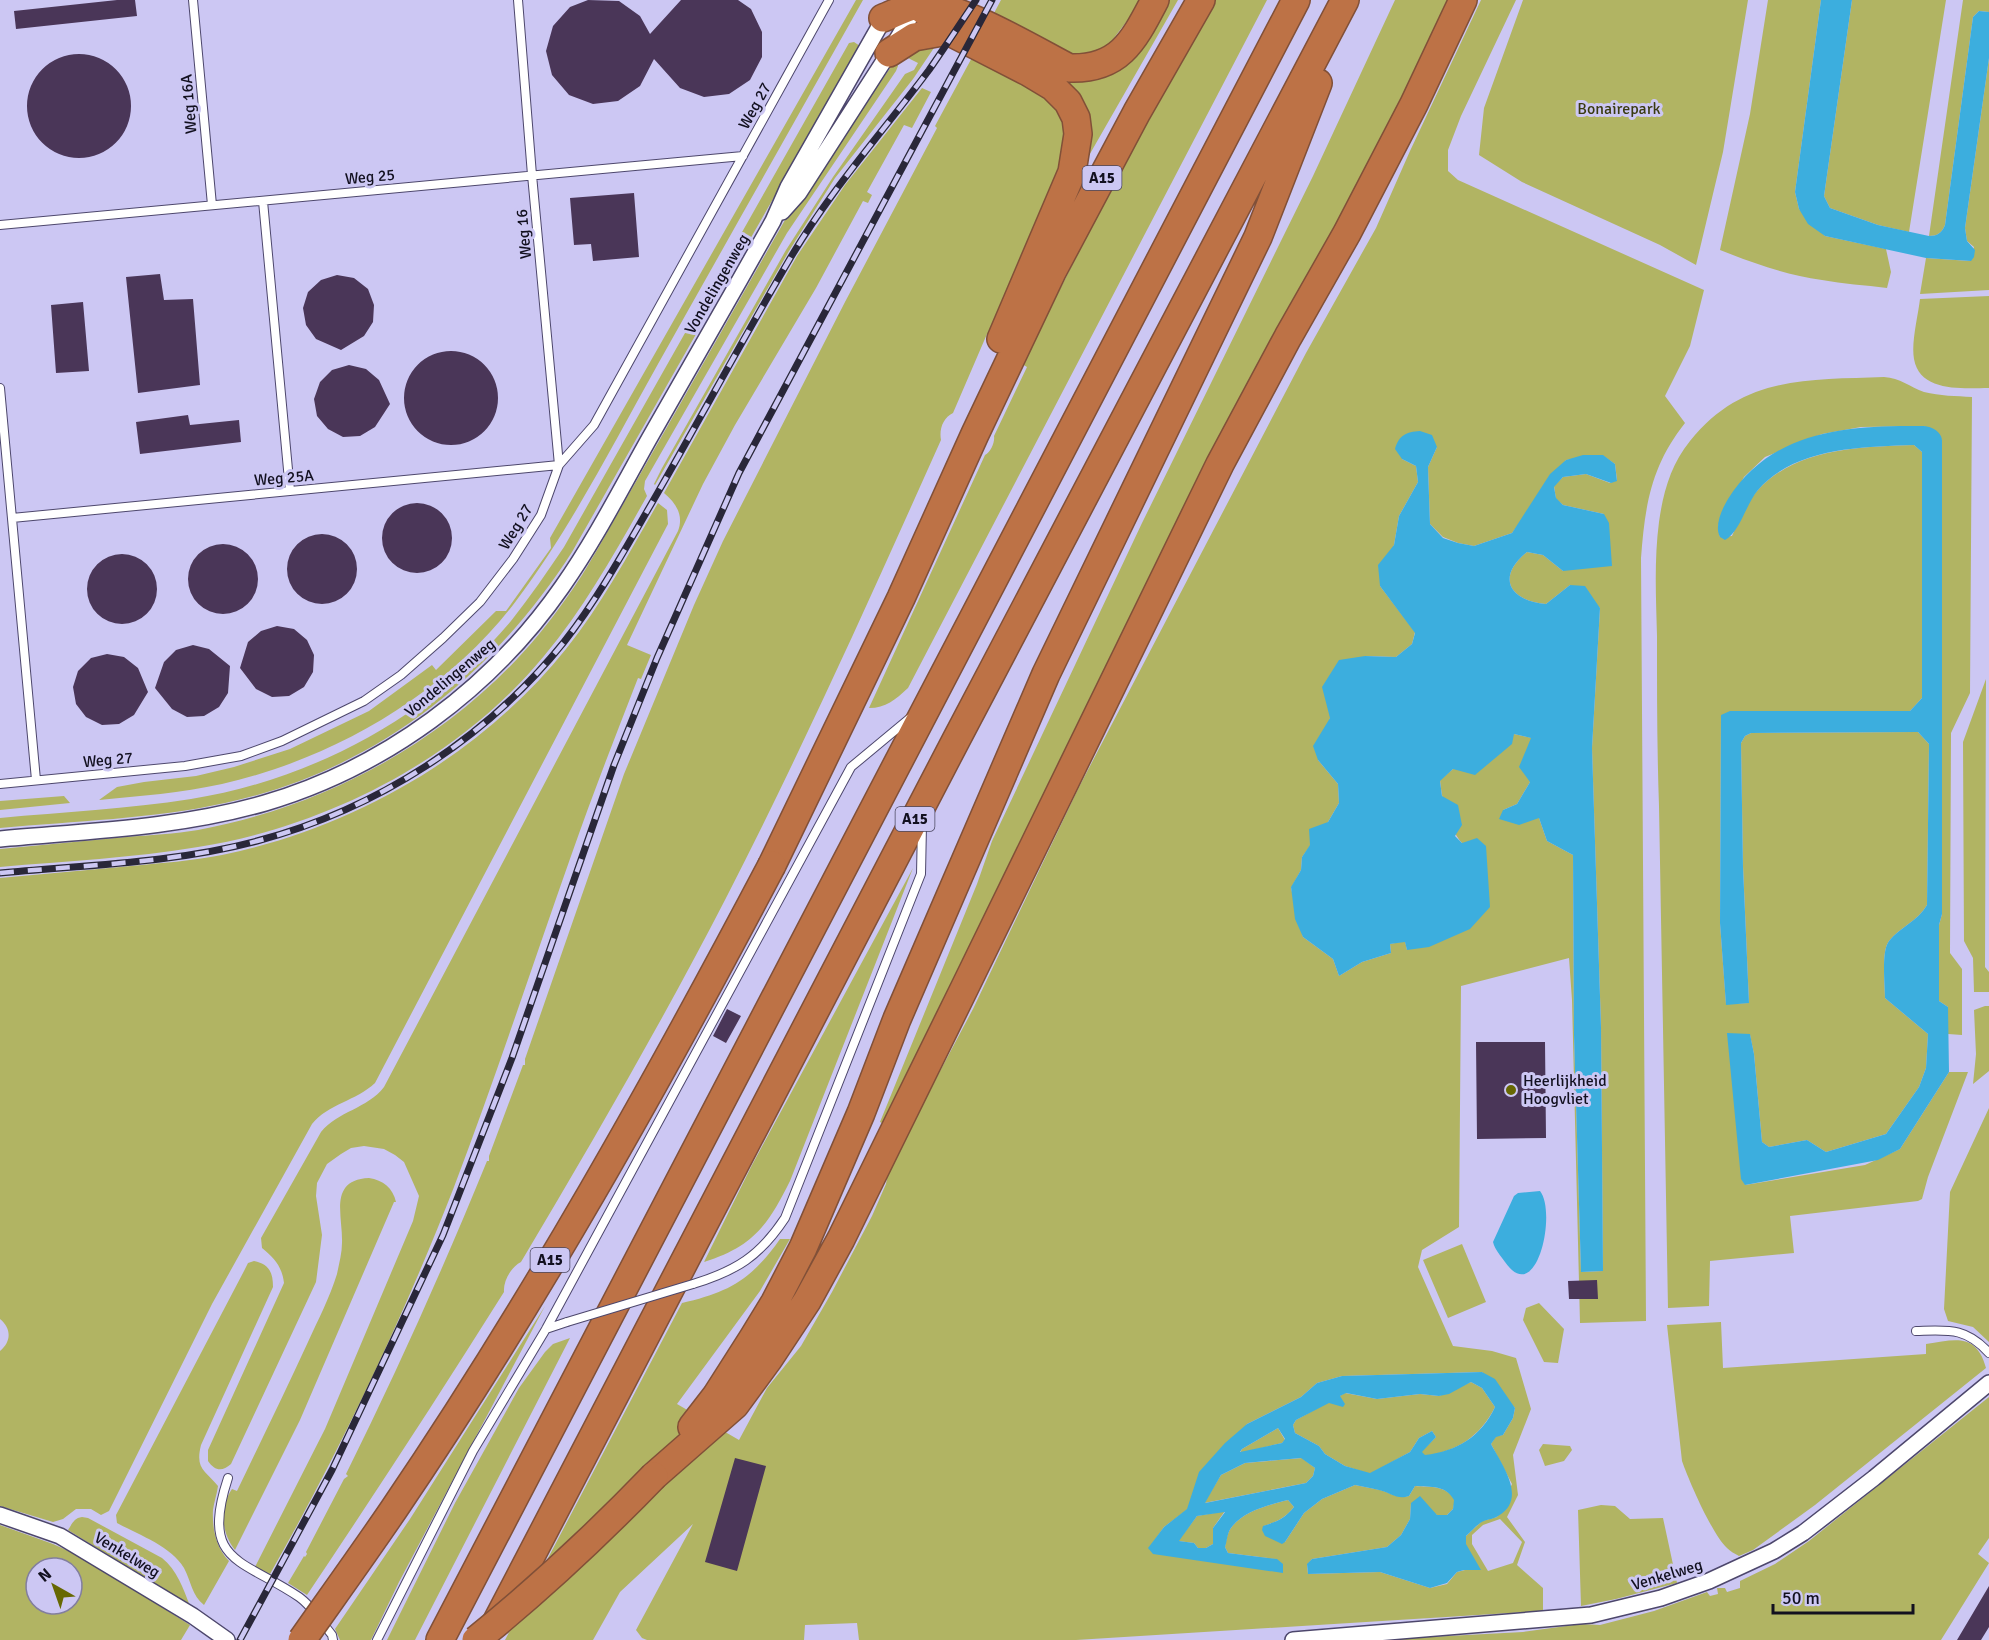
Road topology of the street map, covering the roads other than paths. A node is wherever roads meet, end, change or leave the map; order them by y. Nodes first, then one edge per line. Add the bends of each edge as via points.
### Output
1 (193, 0) edge
2 (518, 0) edge
3 (829, 0) edge
4 (1155, 0) edge
5 (1201, 0) edge
6 (1296, 0) edge
7 (1345, 0) edge
8 (1351, 0) edge
9 (1463, 0) edge
10 (906, 5) edge
11 (955, 14) edge
12 (890, 53) junction
13 (742, 156) junction
14 (532, 175) junction
15 (263, 201) junction
16 (212, 205) junction
17 (773, 221) junction
18 (0, 225) edge
19 (1003, 355) junction
20 (0, 388) edge
21 (2, 429) edge
22 (560, 465) junction
23 (290, 491) junction
24 (12, 518) junction
25 (927, 704) junction
26 (36, 780) junction
27 (0, 784) edge
28 (922, 806) junction
29 (0, 839) edge
30 (546, 1329) junction
31 (1916, 1331) dead end
32 (1989, 1353) edge
33 (1989, 1383) edge
34 (725, 1400) junction
35 (228, 1478) dead end
36 (0, 1515) edge
37 (227, 1640) edge
38 (302, 1640) edge
39 (333, 1640) edge
40 (377, 1640) edge
41 (440, 1640) edge
42 (476, 1640) edge
43 (487, 1640) edge
44 (1293, 1640) edge

1 - 16 lane, Weg 16A
2 - 14 lane, Weg 16
3 - 13 lane, Weg 27
4 - 11 highway, A15 via 1125,47 1108,62 1087,69 1069,68
5 - 19 highway, A15
6 - 25 highway, A15
7 - 28 highway, A15
8 - 34 highway via 1257,237 1046,674 803,1248
9 - 34 highway via 1347,233 1220,464 841,1239 796,1320
10 - 11 highway, A15 via 929,4
10 - 12 street, Vondelingenweg
10 - 17 street, Vondelingenweg via 788,187
11 - 12 highway
11 - 19 highway, A15 via 1053,87 1068,102 1076,118 1078,134 1072,172
12 - 17 street, Vondelingenweg via 799,193
13 - 14 lane, Weg 25
13 - 22 lane, Weg 27 via 594,425
14 - 15 lane, Weg 25
14 - 22 lane, Weg 16
15 - 16 lane, Weg 25
15 - 23 lane
16 - 18 lane, Weg 25
17 - 29 street, Vondelingenweg via 568,578 513,648 455,702 420,729 362,763 268,802 192,820
19 - 38 highway, A15, bridge via 975,434 817,774 665,1063 488,1362 394,1508
20 - 21 lane
21 - 24 lane
22 - 23 lane, Weg 25A
22 - 26 lane, Weg 27 via 541,515 480,602 418,660 364,701 282,741 241,756 185,766
23 - 24 lane, Weg 25A
24 - 26 lane
25 - 30 lane via 851,767
25 - 41 highway, A15
26 - 27 lane, Weg 27
28 - 30 lane, bridge via 921,874 785,1218 770,1241 729,1270
28 - 43 highway, A15
30 - 40 lane via 473,1451
31 - 32 lane via 1962,1332
33 - 44 street, Venkelweg via 1803,1533 1709,1581 1661,1598 1591,1615
34 - 42 highway, bridge via 561,1568
35 - 39 lane via 218,1522 229,1552 248,1568 301,1598
36 - 37 street, Venkelweg via 60,1536

